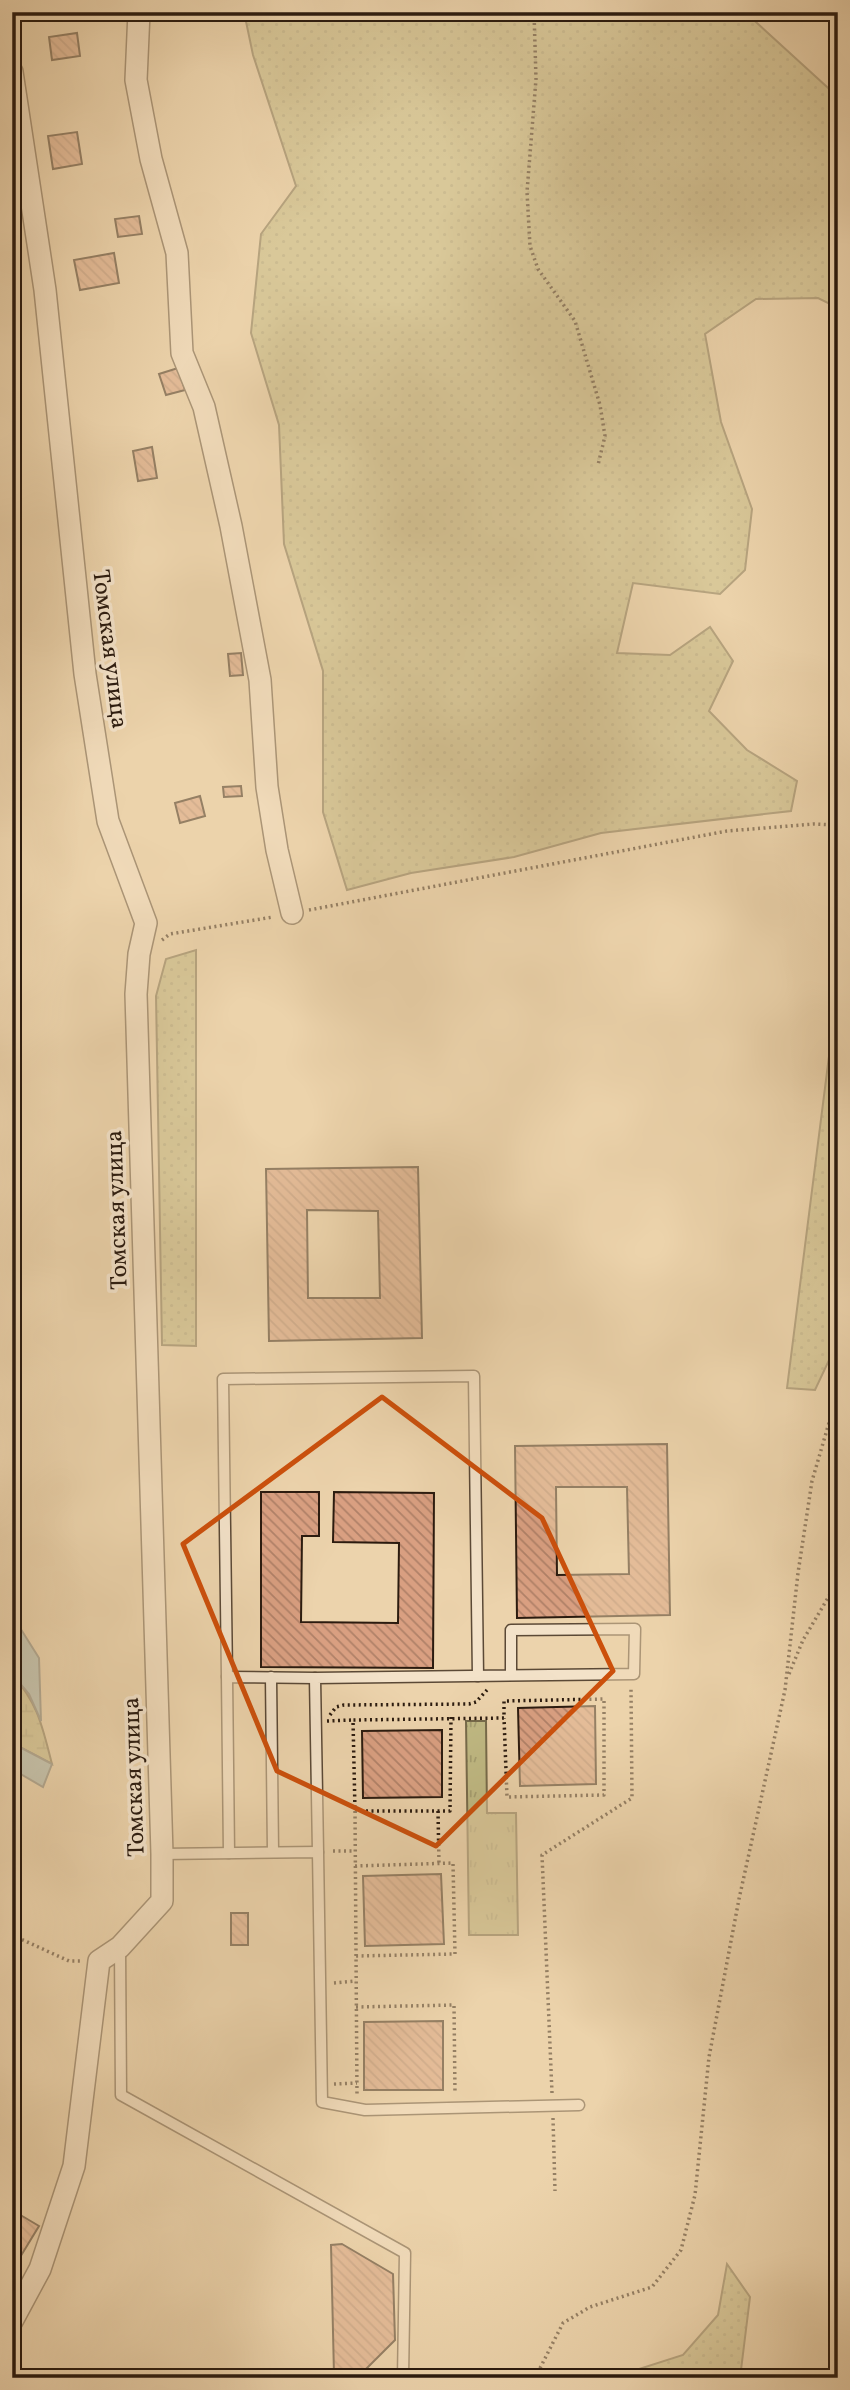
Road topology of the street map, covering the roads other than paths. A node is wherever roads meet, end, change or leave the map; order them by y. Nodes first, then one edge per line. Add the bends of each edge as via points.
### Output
1 (139, 12) edge
2 (12, 72) edge
3 (292, 914) road end
4 (511, 1675) junction
5 (478, 1676) junction
6 (227, 1677) junction
7 (271, 1677) junction
8 (315, 1678) junction
9 (273, 1852) junction
10 (318, 1852) junction
11 (229, 1853) junction
12 (162, 1854) junction
13 (120, 1947) junction
14 (579, 2105) dead end
15 (12, 2321) edge
16 (403, 2378) edge

1 - 3 street via 136,80 151,159 177,253 182,353 204,407 231,526 260,680 267,787
2 - 12 street, Томская улица via 45,290 85,674 108,821 146,923 136,994
4 - 4 lane via 511,1630 635,1629 634,1674
4 - 5 lane
5 - 6 lane via 474,1376 223,1379
5 - 8 lane
6 - 7 lane
6 - 11 lane
7 - 8 lane
7 - 9 lane
8 - 10 lane
9 - 10 lane
9 - 11 lane
10 - 14 lane via 322,2102 365,2110
11 - 12 lane
12 - 13 street, Томская улица via 162,1901
13 - 15 street, Томская улица via 99,1961 74,2166 40,2269
13 - 16 lane via 121,2095 404,2253

